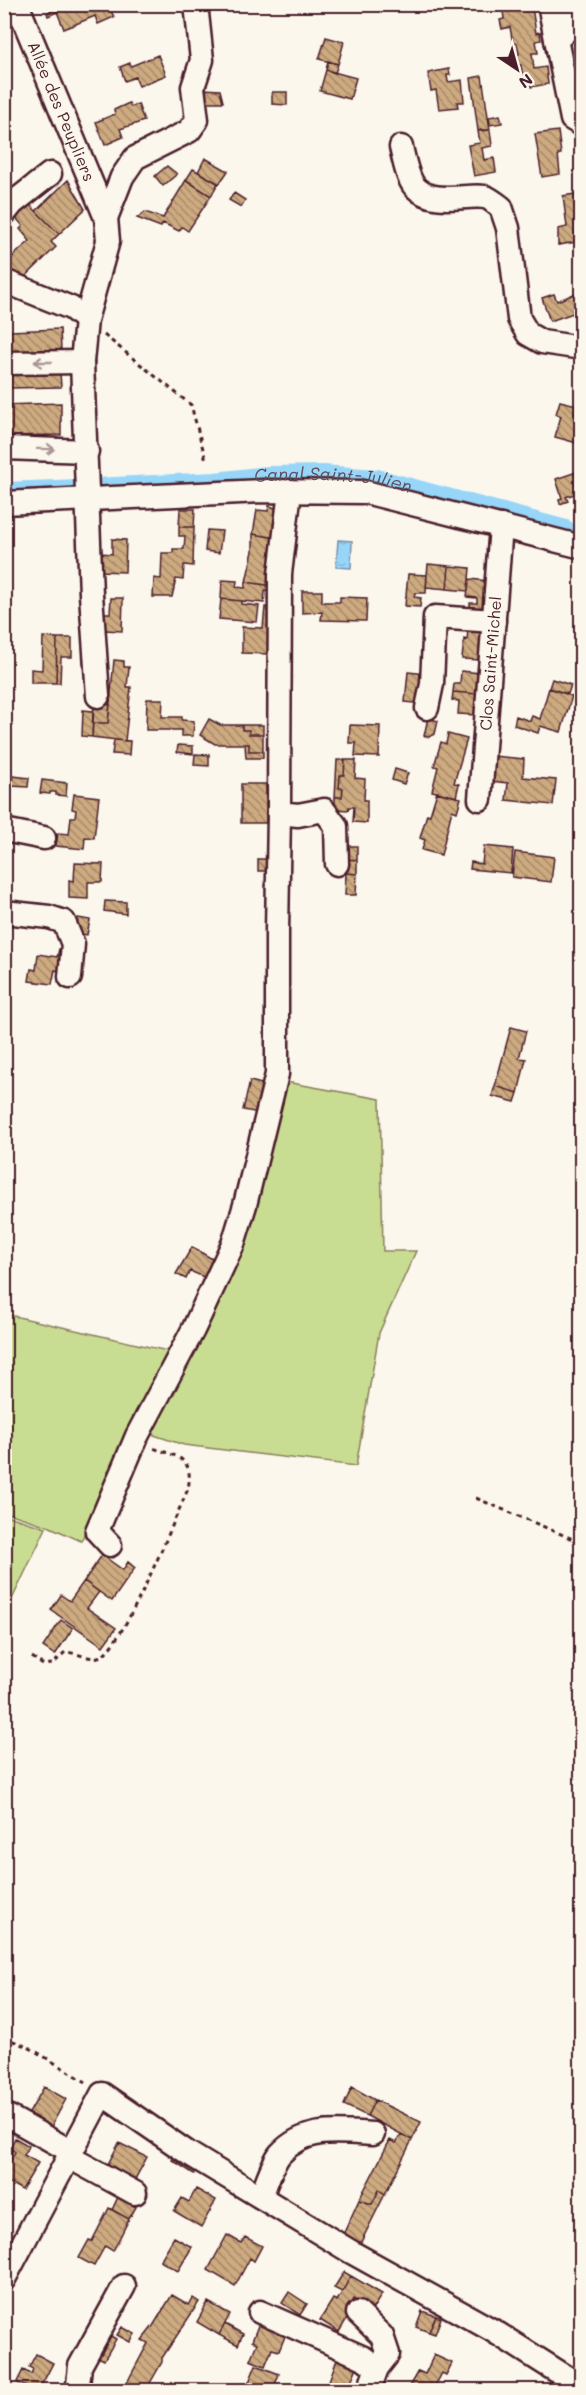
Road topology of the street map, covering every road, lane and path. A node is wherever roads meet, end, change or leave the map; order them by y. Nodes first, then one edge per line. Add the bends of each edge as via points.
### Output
1 (17, 4) edge
2 (196, 4) edge
3 (549, 4) edge
4 (577, 4) edge
5 (556, 40) junction
6 (582, 125) edge
7 (401, 147) dead end
8 (50, 174) dead end
9 (4, 214) edge
10 (106, 218) junction
11 (4, 281) edge
12 (86, 320) junction
13 (582, 348) edge
14 (82, 362) junction
15 (4, 363) edge
16 (4, 448) edge
17 (87, 451) junction
18 (206, 460) dead end
19 (88, 491) junction
20 (290, 491) junction
21 (4, 503) edge
22 (501, 526) junction
23 (580, 543) edge
24 (494, 621) junction
25 (98, 696) dead end
26 (427, 708) dead end
27 (480, 799) dead end
28 (279, 813) junction
29 (4, 830) edge
30 (44, 838) dead end
31 (337, 864) dead end
32 (4, 912) edge
33 (70, 977) dead end
34 (137, 1436) junction
35 (476, 1498) dead end
36 (582, 1543) edge
37 (110, 1545) dead end
38 (32, 1658) dead end
39 (4, 2037) edge
40 (102, 2094) junction
41 (4, 2114) edge
42 (4, 2127) edge
43 (373, 2134) dead end
44 (69, 2157) junction
45 (135, 2193) dead end
46 (261, 2197) junction
47 (4, 2279) edge
48 (124, 2286) dead end
49 (260, 2312) dead end
50 (358, 2313) dead end
51 (377, 2368) junction
52 (582, 2388) edge
53 (82, 2391) edge
54 (369, 2391) edge

1 - 10 street, Allée des Peupliers
2 - 10 street, Allée des Peupliers via 202,60 193,87 197,120 189,131 135,158 122,177
3 - 5 street
4 - 5 street via 567,30
5 - 6 street via 572,119
7 - 13 street via 416,188 450,199 485,197 501,207 508,228 519,319 528,334 542,342
8 - 9 street
10 - 12 street, Allée des Peupliers via 108,241
11 - 12 street via 71,308
12 - 14 street, Allée des Peupliers
12 - 18 path via 191,405
14 -> 15 street
14 - 17 street, Allée des Peupliers
16 -> 17 street
17 - 19 street, Allée des Peupliers
19 - 20 street
19 - 21 street
19 - 25 street, Allée des Peupliers
20 - 22 street via 365,492
20 - 28 street via 280,574
22 - 23 street
22 - 24 street, Clos Saint-Michel
24 - 26 street via 435,617
24 - 27 street, Clos Saint-Michel
28 - 31 street via 298,815 324,810 336,826
28 - 34 street via 277,1074 233,1244
29 - 30 street
32 - 33 street via 49,916 64,922 73,944
34 - 37 street via 97,1531
34 - 38 path via 145,1444 179,1457 191,1474 188,1489 140,1596 111,1645 100,1656 91,1658 65,1652 53,1664 44,1665
35 - 36 path
39 - 40 path via 60,2065
40 - 44 street
40 - 46 street
41 - 44 street
42 - 44 street
43 - 46 street via 327,2131 302,2139 279,2155
44 - 45 street
44 - 47 street
46 - 52 street via 492,2330
48 - 53 street via 80,2366 78,2385
49 - 51 street via 364,2358
50 - 51 street via 382,2336 388,2354
51 - 54 street

